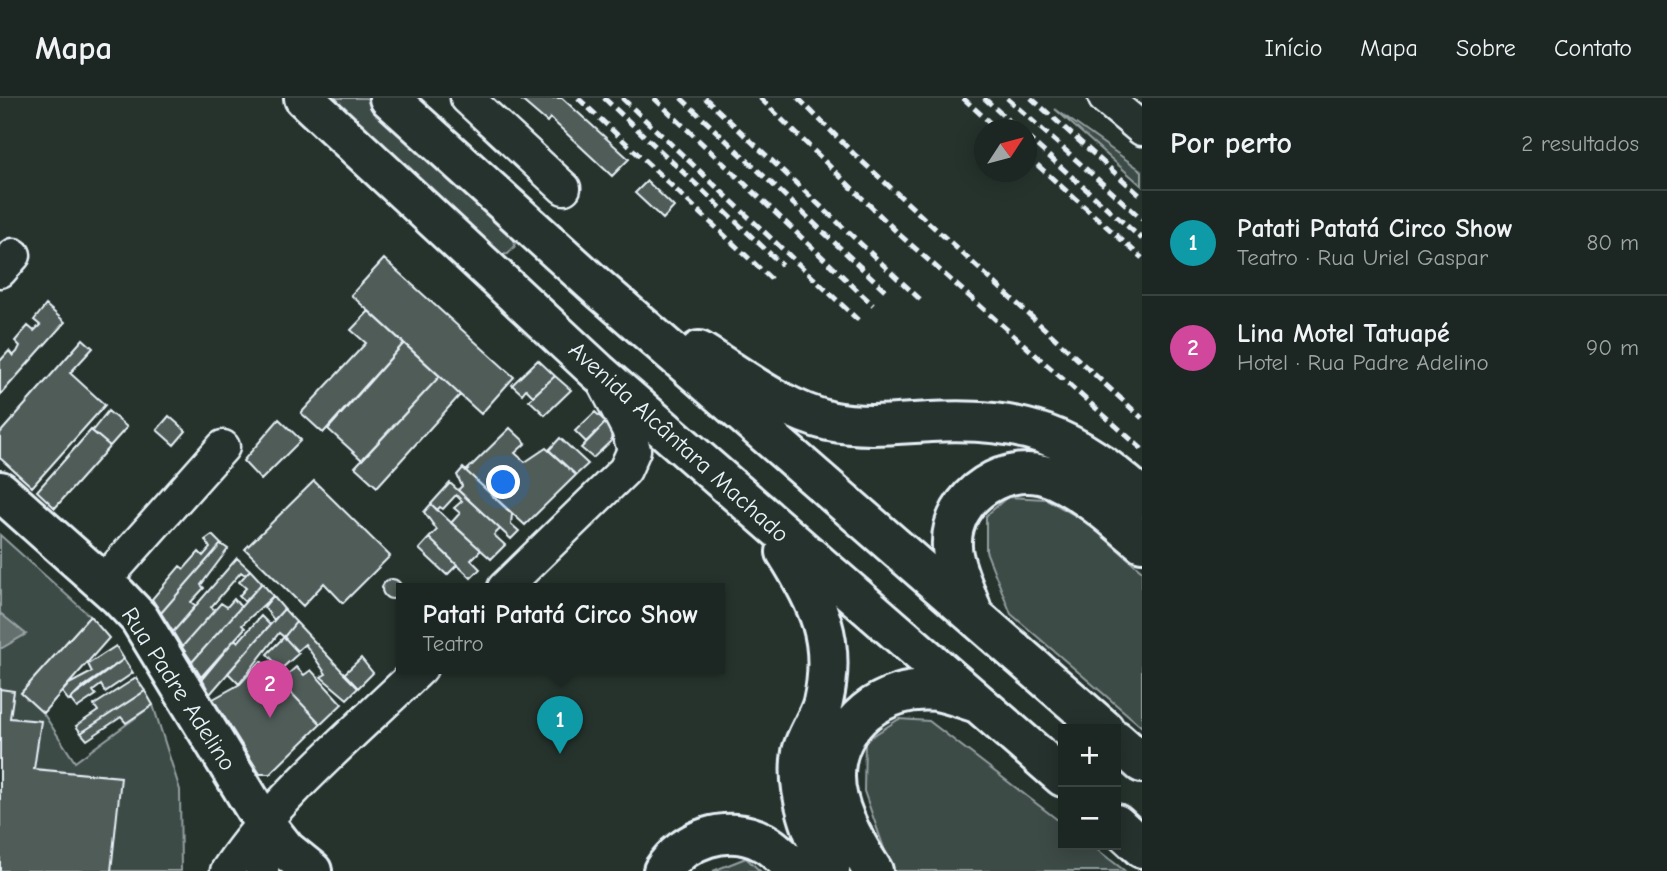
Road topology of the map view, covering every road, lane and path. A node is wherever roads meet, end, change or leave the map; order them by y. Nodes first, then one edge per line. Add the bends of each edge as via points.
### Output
1 (304, 98) edge
2 (389, 98) edge
3 (467, 98) edge
4 (1105, 98) edge
5 (1142, 129) edge
6 (564, 188) dead end
7 (596, 286) junction
8 (598, 372) junction
9 (223, 447) dead end
10 (0, 491) edge
11 (1142, 498) edge
12 (765, 520) junction
13 (1142, 542) edge
14 (103, 582) junction
15 (509, 583) edge
16 (973, 614) junction
17 (415, 674) edge
18 (982, 705) junction
19 (1098, 724) edge
20 (1121, 744) edge
21 (1142, 763) edge
22 (1058, 773) edge
23 (265, 824) junction
24 (1121, 829) edge
25 (1142, 848) edge
26 (227, 871) edge
27 (262, 871) edge
28 (312, 871) edge
29 (663, 871) edge
30 (796, 871) edge
31 (830, 871) edge
32 (873, 871) edge

1 - 8 main road, Avenida Alcântara Machado
2 - 7 main road
3 - 6 street
4 - 5 street
7 - 11 main road via 788,406 858,425 979,419 1025,427 1097,460
7 - 16 main road
8 - 12 main road, Avenida Alcântara Machado
8 - 15 street via 634,450 625,470
9 - 14 street
10 - 14 main road, Rua Padre Adelino
12 - 18 main road, Avenida Alcântara Machado
12 - 31 main road via 811,591 826,631 829,663 822,705 802,752 803,791
13 - 16 main road via 1103,509 1053,478 1029,473 1004,476 983,485 957,519 952,547
14 - 23 main road, Rua Padre Adelino via 139,618
16 - 19 main road
17 - 23 street
18 - 22 main road, Avenida Alcântara Machado
18 - 32 main road via 936,691 905,693 870,708 851,724 840,746 835,778 841,808
20 - 21 main road
23 - 26 street
23 - 27 street
23 - 28 main road, Rua Padre Adelino via 286,850
24 - 25 main road
29 - 30 main road via 684,847 727,835 762,841

